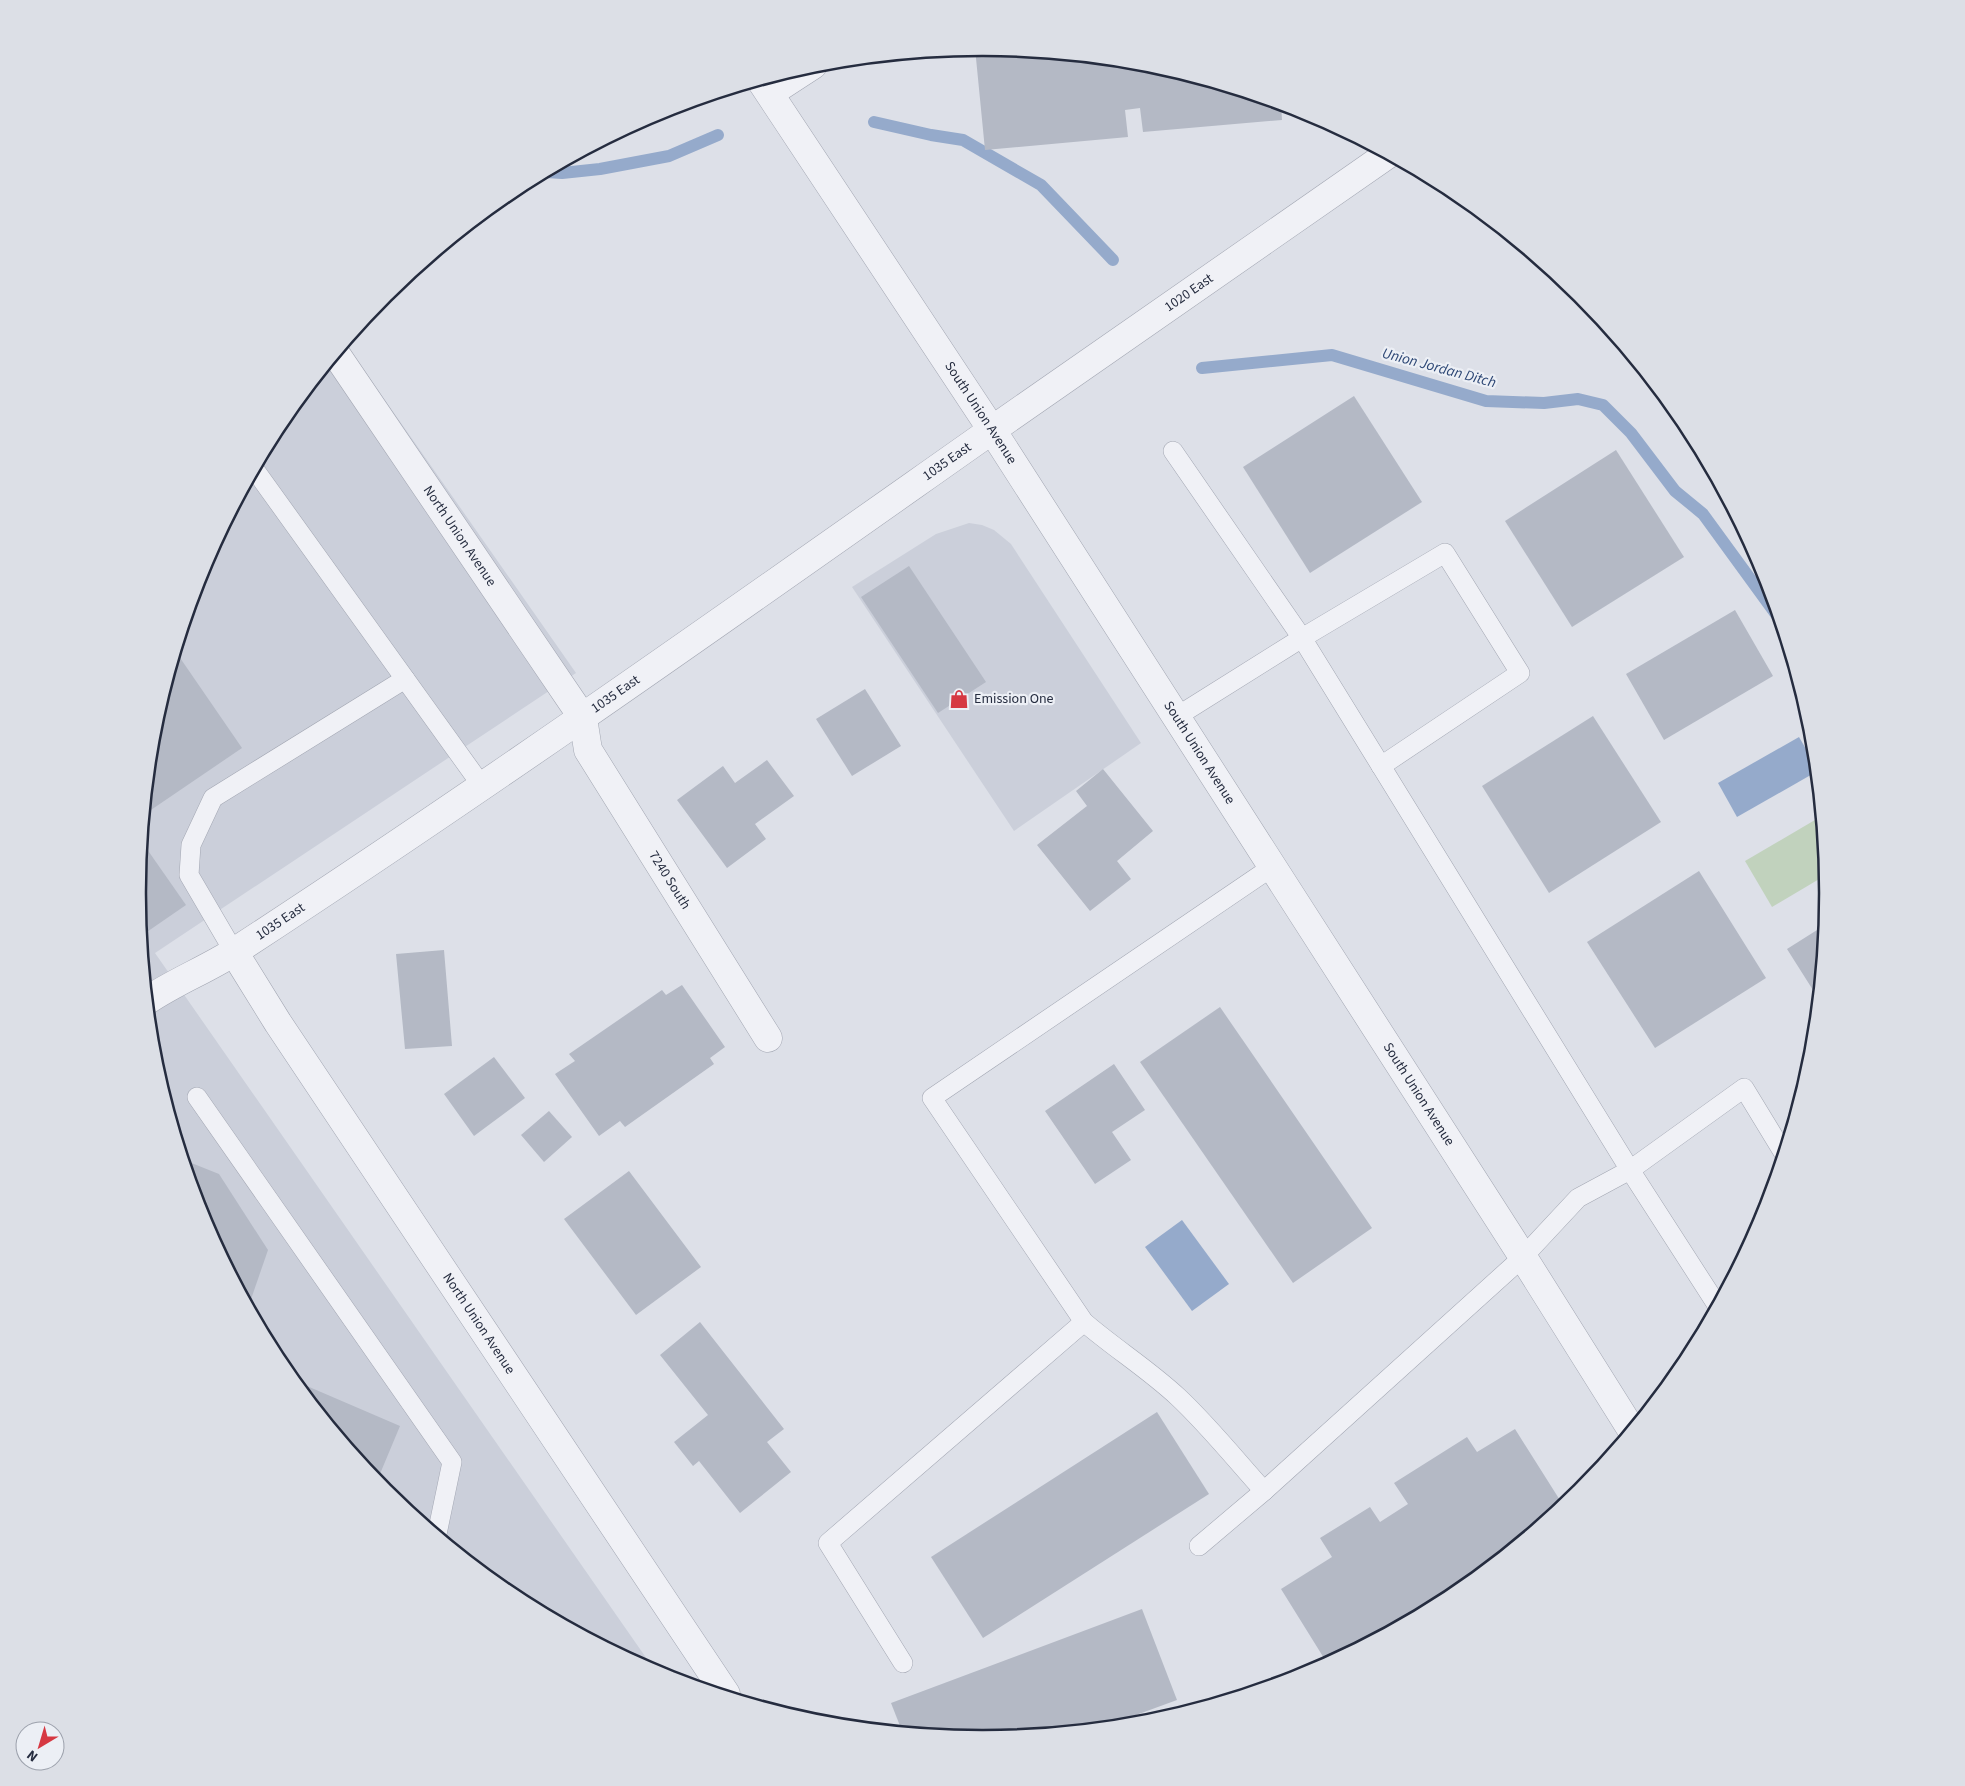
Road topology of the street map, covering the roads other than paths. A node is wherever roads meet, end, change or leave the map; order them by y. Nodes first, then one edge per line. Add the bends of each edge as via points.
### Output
1 (765, 87) edge
2 (1382, 158) edge
3 (339, 359) edge
4 (992, 430) junction
5 (1173, 451) dead end
6 (258, 475) edge
7 (1302, 638) junction
8 (405, 679) junction
9 (1176, 717) junction
10 (583, 718) junction
11 (1381, 766) junction
12 (482, 786) junction
13 (1272, 867) junction
14 (234, 952) junction
15 (153, 997) edge
16 (768, 1038) dead end
17 (196, 1097) dead end
18 (1780, 1147) edge
19 (1630, 1170) junction
20 (1523, 1257) junction
21 (1714, 1299) edge
22 (1084, 1322) junction
23 (1628, 1425) edge
24 (1264, 1491) junction
25 (438, 1528) edge
26 (1199, 1546) dead end
27 (903, 1663) dead end
28 (722, 1687) edge

1 - 4 street, South Union Avenue
2 - 4 street, 1020 East
3 - 10 street, North Union Avenue
4 - 9 street, South Union Avenue
4 - 10 street, 1035 East
5 - 7 lane
6 - 8 lane
7 - 9 lane
7 - 11 lane
7 - 11 lane via 1445,553 1520,673
8 - 12 lane
8 - 14 lane via 213,798 191,845 188,875
9 - 13 street, South Union Avenue
10 - 12 street, 1035 East
10 - 16 street, 7240 South via 588,750
11 - 19 lane
12 - 14 street, 1035 East
13 - 20 street, South Union Avenue
13 - 22 lane via 932,1098
14 - 15 street, 1035 East
14 - 28 street, North Union Avenue via 278,1023
17 - 25 lane via 452,1462
18 - 19 lane via 1744,1088
19 - 20 lane via 1578,1198
19 - 21 lane
20 - 23 street, South Union Avenue
20 - 24 lane
22 - 24 lane via 1178,1397
22 - 27 lane via 828,1543
24 - 26 lane

